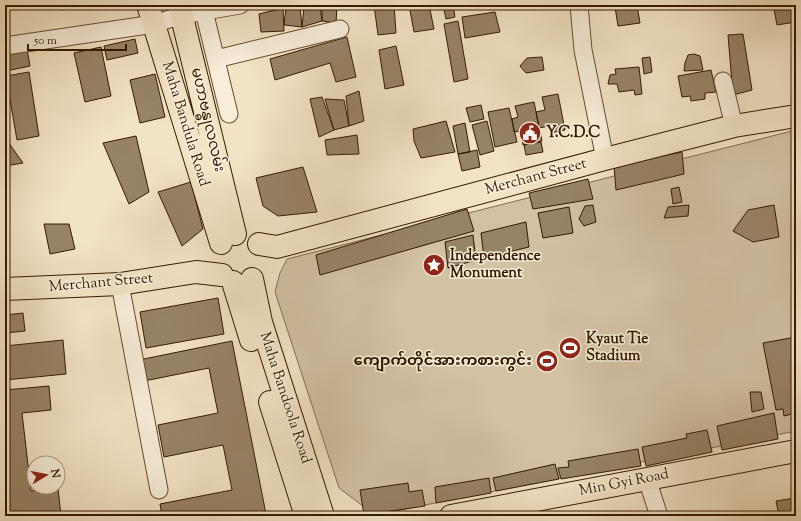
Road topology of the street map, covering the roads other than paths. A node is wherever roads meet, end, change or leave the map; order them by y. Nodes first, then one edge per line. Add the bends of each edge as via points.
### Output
1 (240, 5) edge
2 (579, 5) edge
3 (181, 10) edge
4 (204, 11) junction
5 (151, 15) edge
6 (340, 29) dead end
7 (5, 46) edge
8 (216, 59) junction
9 (723, 80) dead end
10 (229, 114) dead end
11 (796, 116) edge
12 (734, 126) junction
13 (605, 159) junction
14 (242, 258) junction
15 (120, 284) junction
16 (5, 289) edge
17 (796, 451) edge
18 (647, 479) junction
19 (159, 490) dead end
20 (306, 516) edge
21 (323, 516) edge
22 (451, 516) edge
23 (659, 516) edge

1 - 4 street
2 - 13 street via 583,50
3 - 4 street
3 - 5 street
3 - 14 main road, မဟာဗန္ဓုလလမ်း
4 - 8 street
5 - 7 street
5 - 14 main road, Maha Bandula Road
6 - 8 street
8 - 10 street
9 - 12 street
11 - 12 main road, Merchant Street
12 - 13 main road, Merchant Street
13 - 14 main road, Merchant Street
14 - 15 main road, Merchant Street via 196,272
14 - 20 main road, Maha Bandoola Road
14 - 21 main road, Maha Bandoola Road
15 - 16 main road, Merchant Street
15 - 19 street
17 - 18 main road, Min Gyi Road
18 - 22 main road, Min Gyi Road
18 - 23 street

